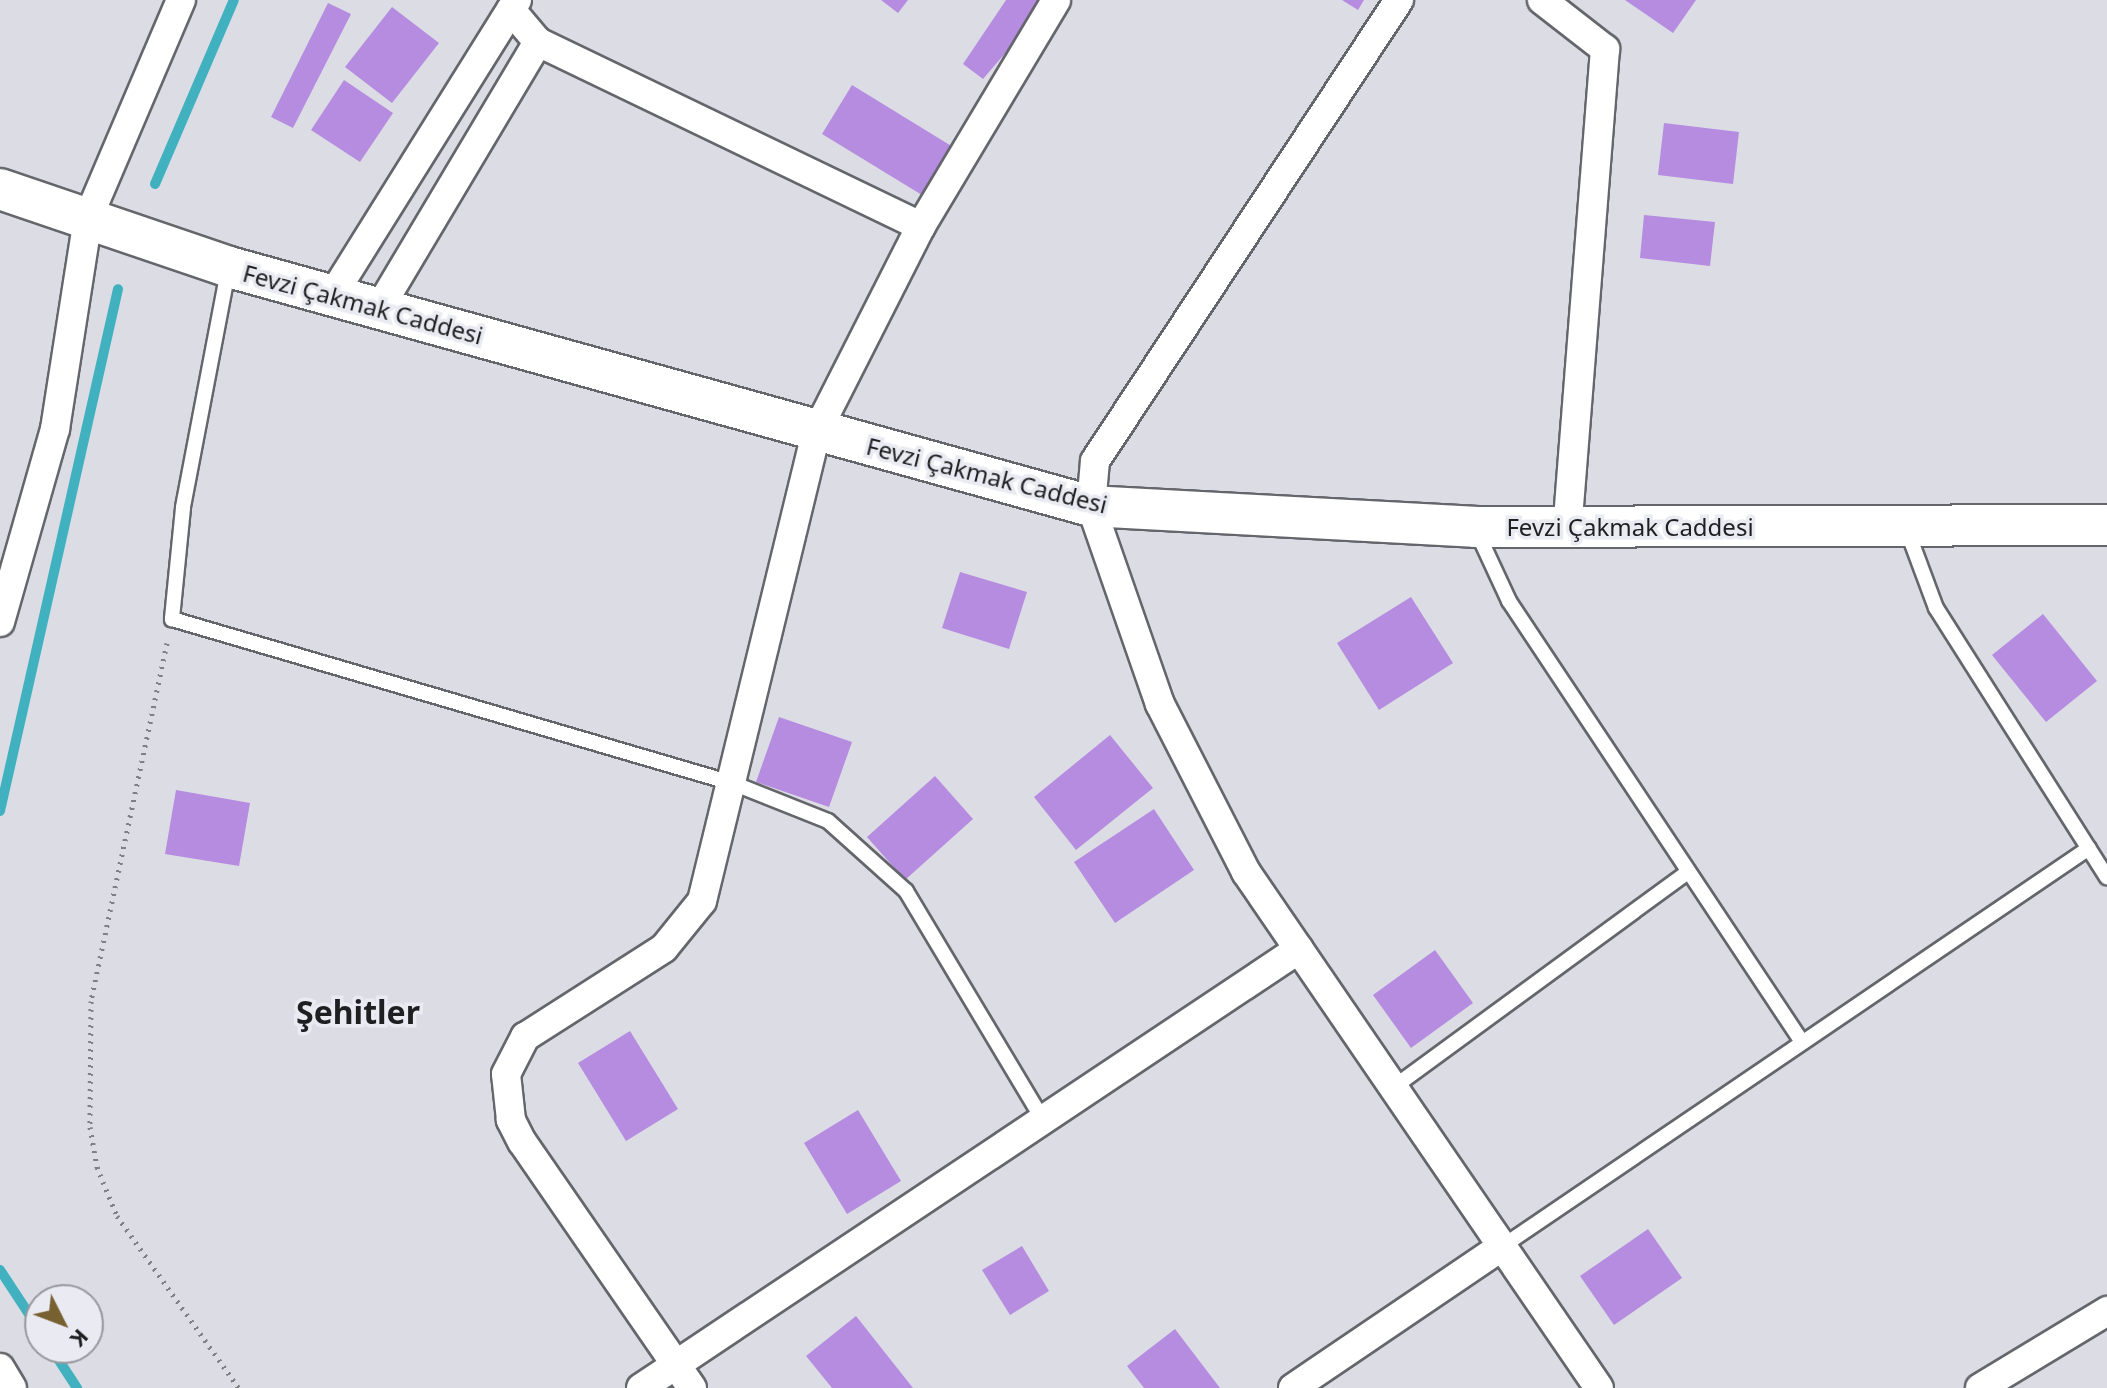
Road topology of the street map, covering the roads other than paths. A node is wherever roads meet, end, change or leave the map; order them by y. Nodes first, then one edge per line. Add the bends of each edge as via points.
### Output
1 (181, 0) edge
2 (1056, 0) edge
3 (1399, 0) edge
4 (1542, 0) edge
5 (514, 5) edge
6 (538, 42) junction
7 (0, 189) edge
8 (88, 218) junction
9 (921, 226) junction
10 (229, 267) junction
11 (332, 296) junction
12 (380, 307) junction
13 (817, 431) junction
14 (1091, 506) junction
15 (2107, 525) edge
16 (1906, 526) junction
17 (1476, 527) junction
18 (1567, 528) junction
19 (0, 622) edge
20 (735, 784) junction
21 (2089, 848) junction
22 (1685, 874) junction
23 (2107, 877) edge
24 (1299, 949) junction
25 (1802, 1042) junction
26 (1394, 1087) junction
27 (1043, 1120) junction
28 (1503, 1246) junction
29 (2107, 1311) edge
30 (684, 1377) edge
31 (641, 1388) edge
32 (1293, 1388) edge
33 (1599, 1388) edge
34 (1980, 1388) edge

1 - 8 street
2 - 9 street
3 - 14 street via 1095,461
4 - 18 street via 1605,49
5 - 6 street
5 - 11 street
6 - 9 street
6 - 12 street
7 - 8 street, Fevzi Çakmak Caddesi
8 - 10 street, Fevzi Çakmak Caddesi
8 - 19 street via 55,429
9 - 13 street
10 - 11 street, Fevzi Çakmak Caddesi
10 - 20 lane via 183,508 172,619
11 - 12 street, Fevzi Çakmak Caddesi
12 - 13 street, Fevzi Çakmak Caddesi
13 - 14 street, Fevzi Çakmak Caddesi
13 - 20 street
14 - 17 street, Fevzi Çakmak Caddesi
14 - 24 street via 1160,704 1246,872
15 - 16 street, Fevzi Çakmak Caddesi
16 - 18 street, Fevzi Çakmak Caddesi
16 - 21 lane via 1936,608
17 - 18 street, Fevzi Çakmak Caddesi
17 - 22 lane via 1509,601
20 - 27 lane via 828,821 889,871
20 - 30 street via 714,874 687,926 525,1037 506,1074 511,1120 522,1142
21 - 23 lane
21 - 25 lane
22 - 25 lane
22 - 26 lane
24 - 26 street
24 - 27 street
25 - 28 lane
26 - 28 street
27 - 30 street
28 - 32 street
28 - 33 street
29 - 34 street
30 - 31 street

